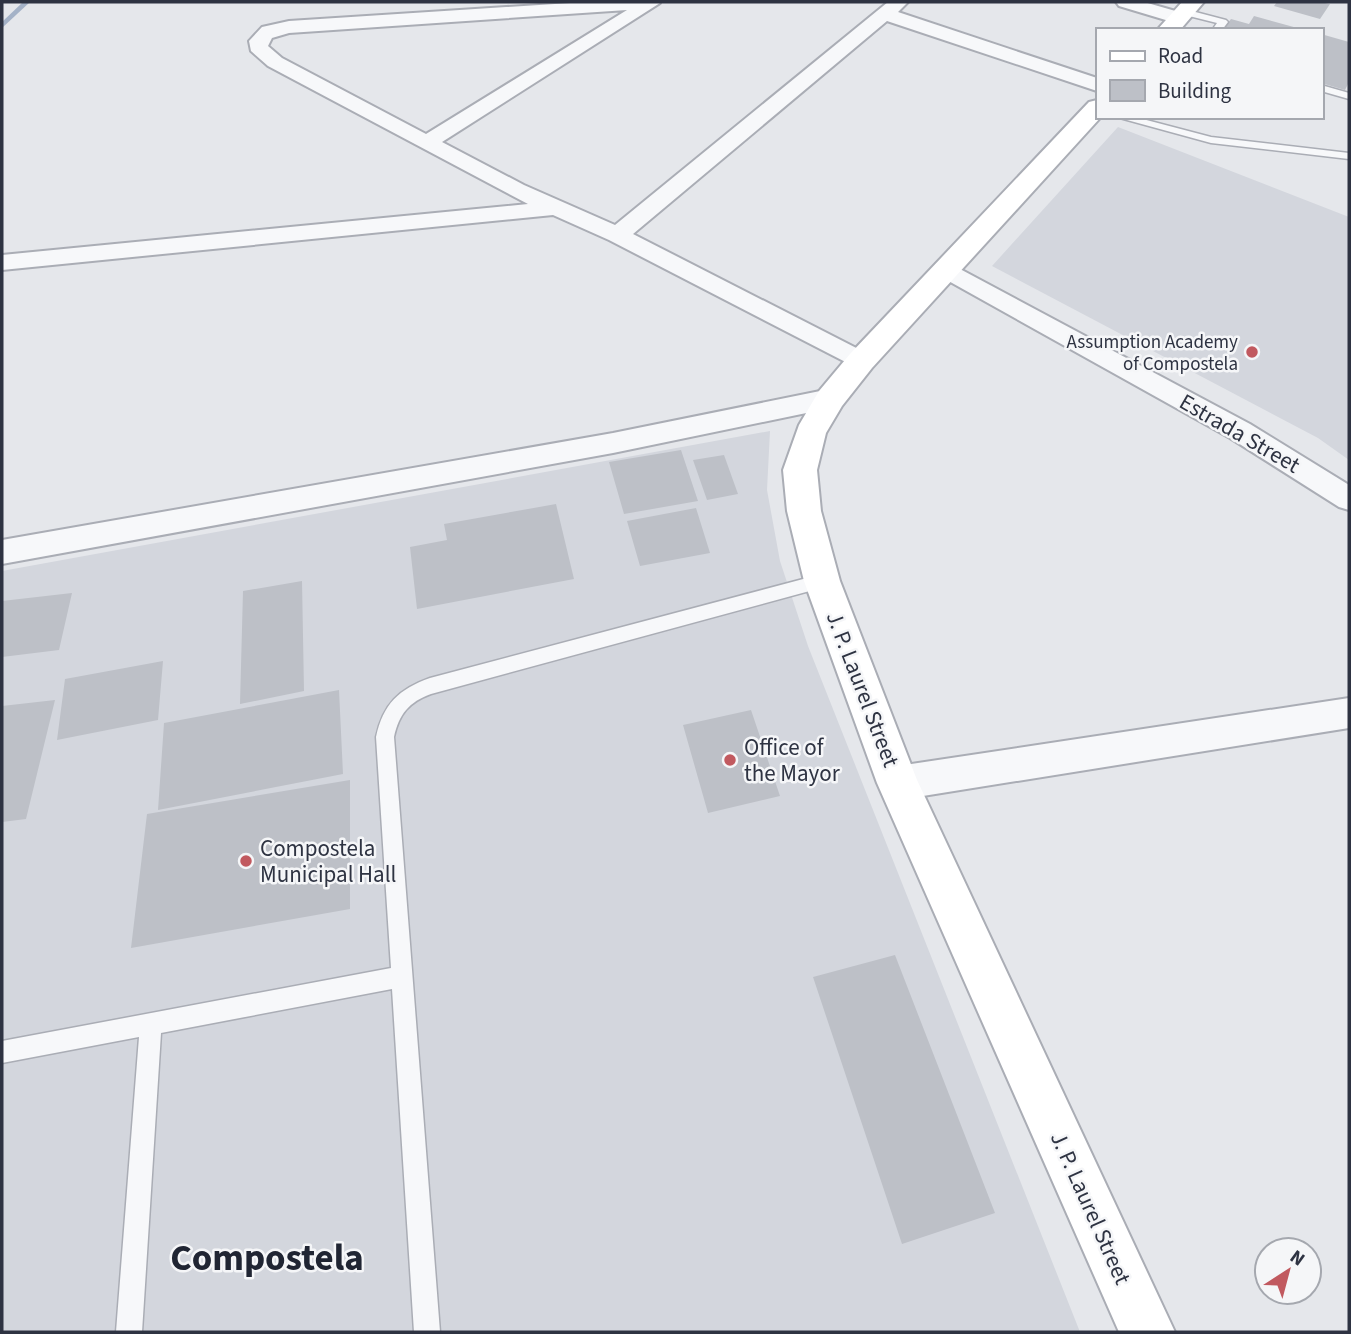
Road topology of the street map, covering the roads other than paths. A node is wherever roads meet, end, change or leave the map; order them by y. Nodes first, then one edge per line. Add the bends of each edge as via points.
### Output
1 (652, 2) edge
2 (1125, 2) edge
3 (892, 8) edge
4 (1181, 15) edge
5 (1218, 28) edge
6 (1323, 89) edge
7 (1349, 96) edge
8 (1096, 103) edge
9 (1096, 112) edge
10 (1144, 119) edge
11 (427, 142) junction
12 (1349, 156) edge
13 (555, 208) junction
14 (617, 235) junction
15 (2, 263) edge
16 (945, 269) junction
17 (861, 361) junction
18 (830, 399) junction
19 (1349, 499) edge
20 (2, 552) edge
21 (822, 581) junction
22 (1349, 713) edge
23 (898, 783) junction
24 (401, 977) junction
25 (151, 1024) junction
26 (2, 1052) edge
27 (129, 1332) edge
28 (427, 1332) edge
29 (1147, 1332) edge

1 - 11 street
1 - 11 street via 289,27 261,36 258,47 275,62
2 - 4 street
3 - 8 street
3 - 14 street
4 - 5 lane via 1223,22
6 - 7 lane
9 - 16 street, J. P. Laurel Street
10 - 12 lane via 1212,140
11 - 13 street
13 - 14 street
13 - 15 street
14 - 17 street
16 - 17 street, J. P. Laurel Street
16 - 19 street, Estrada Street via 1240,431
17 - 18 street, J. P. Laurel Street
18 - 20 street via 613,443
18 - 21 street, J. P. Laurel Street via 810,433 800,470 804,511
21 - 23 street, J. P. Laurel Street
21 - 24 lane via 430,686 398,702 384,737
22 - 23 street
23 - 29 street, J. P. Laurel Street
24 - 25 lane
24 - 28 lane
25 - 26 lane
25 - 27 lane

